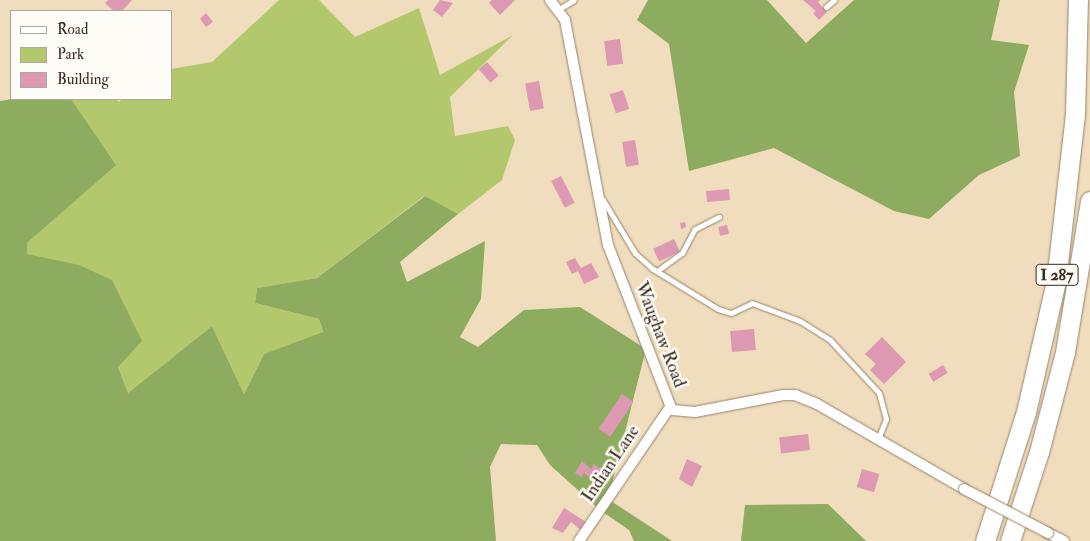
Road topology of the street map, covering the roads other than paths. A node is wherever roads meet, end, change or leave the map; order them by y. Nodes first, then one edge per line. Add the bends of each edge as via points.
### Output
1 (550, 0) edge
2 (574, 0) edge
3 (834, 0) edge
4 (1078, 0) edge
5 (826, 7) dead end
6 (559, 9) junction
7 (597, 186) junction
8 (1090, 202) edge
9 (719, 217) dead end
10 (657, 271) junction
11 (670, 407) junction
12 (877, 440) junction
13 (579, 541) edge
14 (985, 541) edge
15 (1010, 541) edge
16 (1064, 541) edge

1 - 6 street, Waughaw Road
2 - 6 lane
3 - 5 lane
4 - 14 highway, I 287 via 1074,131 1056,281 1026,412
6 - 7 street, Waughaw Road via 573,58
7 - 10 lane via 629,245
7 - 11 street, Waughaw Road via 608,245
8 - 15 highway, I 287 via 1065,352 1039,452
9 - 10 lane via 695,229 682,253
10 - 12 lane via 723,312 734,312 752,303 800,320 830,340 879,393 886,419
11 - 12 street, Waughaw Road via 679,412 694,412 790,394 818,404
11 - 13 street, Indian Lane
12 - 16 street, Waughaw Road, bridge

